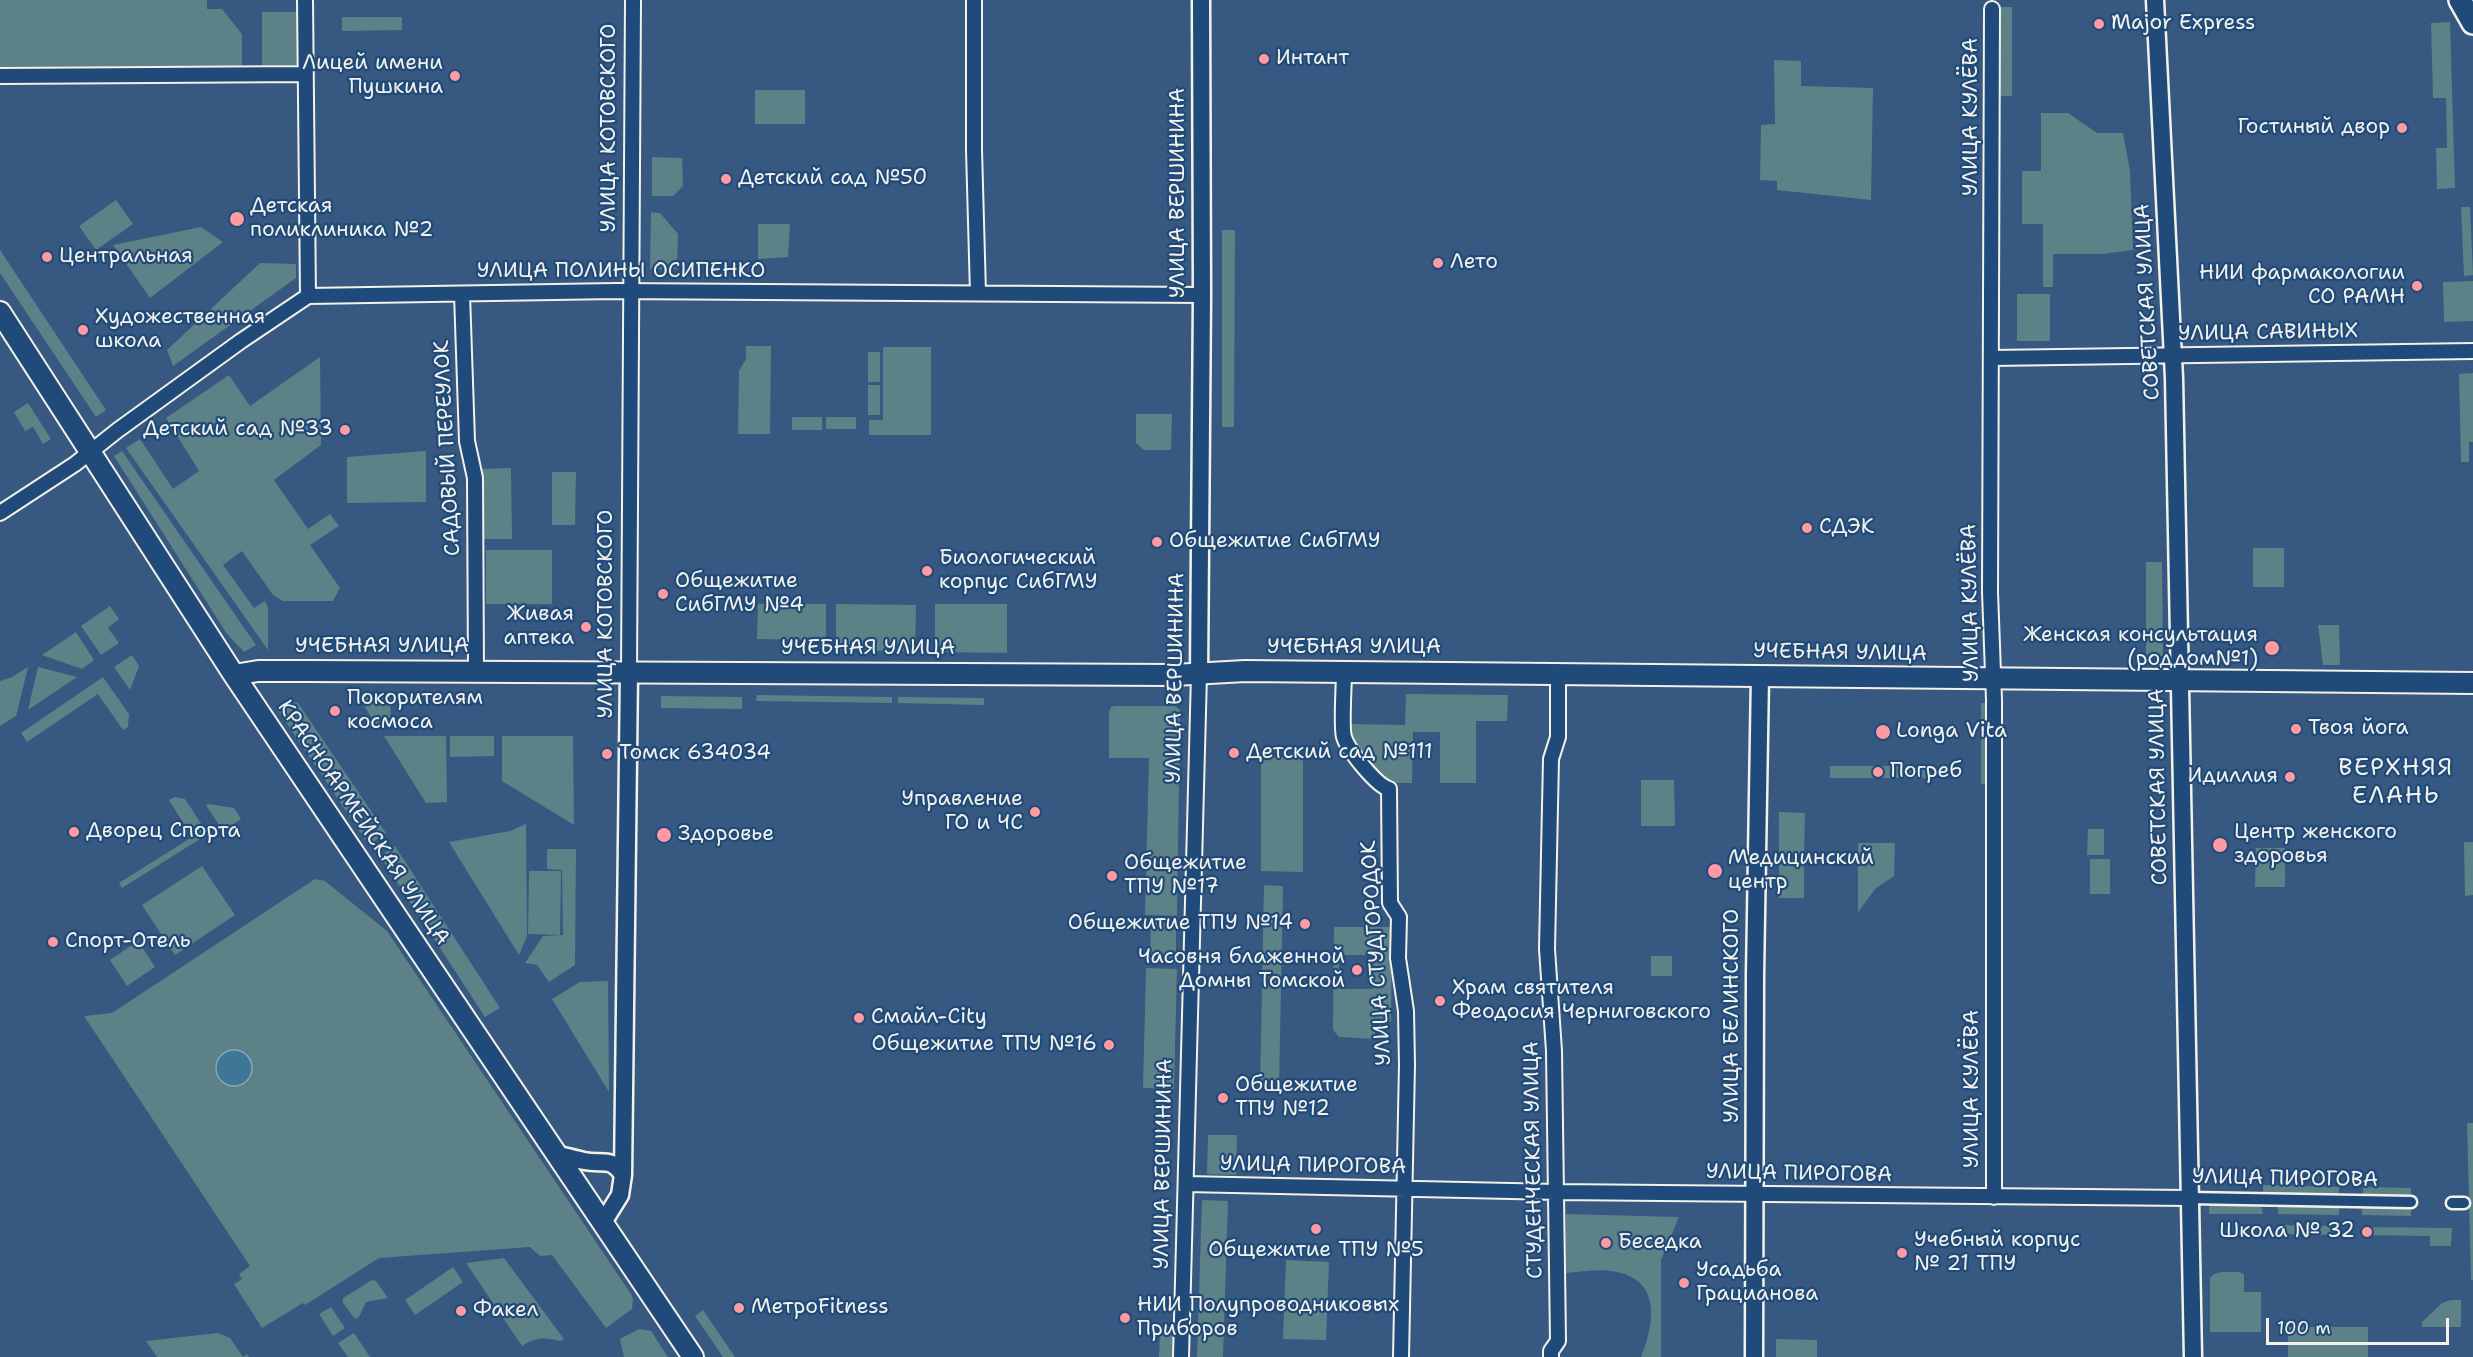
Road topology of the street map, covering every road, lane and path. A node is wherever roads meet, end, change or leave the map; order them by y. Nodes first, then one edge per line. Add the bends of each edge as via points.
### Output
1 (305, 0) edge
2 (633, 0) edge
3 (974, 0) edge
4 (1201, 0) edge
5 (2155, 0) edge
6 (2460, 0) edge
7 (1992, 9) dead end
8 (2473, 23) edge
9 (306, 74) junction
10 (0, 76) edge
11 (631, 292) junction
12 (978, 293) junction
13 (462, 294) junction
14 (1202, 295) junction
15 (308, 296) junction
16 (0, 312) edge
17 (2473, 351) edge
18 (2174, 356) junction
19 (1992, 358) junction
20 (90, 451) junction
21 (0, 513) edge
22 (476, 671) junction
23 (629, 672) junction
24 (1344, 672) junction
25 (1199, 674) junction
26 (1558, 674) junction
27 (234, 675) junction
28 (1760, 676) junction
29 (1993, 679) junction
30 (2179, 682) junction
31 (2473, 683) edge
32 (555, 1154) junction
33 (624, 1174) junction
34 (1186, 1184) junction
35 (1405, 1189) junction
36 (1557, 1192) junction
37 (1755, 1194) junction
38 (1994, 1197) junction
39 (2189, 1198) junction
40 (2411, 1202) dead end
41 (602, 1224) junction
42 (693, 1357) edge
43 (1181, 1357) edge
44 (1401, 1357) edge
45 (1551, 1357) edge
46 (1754, 1357) edge
47 (2193, 1357) edge

1 - 9 street
2 - 11 street, УЛИЦА КОТОВСКОГО
3 - 12 street
4 - 14 street, УЛИЦА ВЕРШИНИНА
5 - 18 street, СОВЕТСКАЯ УЛИЦА
6 - 8 main road
7 - 19 street, УЛИЦА КУЛЁВА
9 - 10 street
9 - 15 street
11 - 12 street, УЛИЦА ПОЛИНЫ ОСИПЕНКО
11 - 13 street, УЛИЦА ПОЛИНЫ ОСИПЕНКО
11 - 23 street, УЛИЦА КОТОВСКОГО
12 - 14 street, УЛИЦА ПОЛИНЫ ОСИПЕНКО
13 - 15 street, УЛИЦА ПОЛИНЫ ОСИПЕНКО
13 - 22 street, САДОВЫЙ ПЕРЕУЛОК via 467,441 475,477
14 - 25 street, УЛИЦА ВЕРШИНИНА
15 - 20 street
16 - 20 main road, КРАСНОАРМЕЙСКАЯ УЛИЦА
17 - 18 street, УЛИЦА САВИНЫХ
18 - 19 street, УЛИЦА САВИНЫХ
18 - 30 street, СОВЕТСКАЯ УЛИЦА
19 - 29 street, УЛИЦА КУЛЁВА
20 - 21 street
20 - 27 main road, КРАСНОАРМЕЙСКАЯ УЛИЦА
22 - 23 main road, УЧЕБНАЯ УЛИЦА
22 - 27 main road, УЧЕБНАЯ УЛИЦА via 258,671
23 - 25 main road, УЧЕБНАЯ УЛИЦА
23 - 33 street, УЛИЦА КОТОВСКОГО
24 - 25 main road, УЧЕБНАЯ УЛИЦА
24 - 26 main road, УЧЕБНАЯ УЛИЦА
24 - 35 street, УЛИЦА СТУДГОРОДОК via 1344,737 1381,787 1389,789 1390,903 1399,917 1398,958 1406,1011
25 - 34 street, УЛИЦА ВЕРШИНИНА
26 - 28 main road, УЧЕБНАЯ УЛИЦА
26 - 36 street, СТУДЕНЧЕСКАЯ УЛИЦА via 1558,737 1551,759 1547,860
27 - 32 main road, КРАСНОАРМЕЙСКАЯ УЛИЦА
28 - 29 main road, УЧЕБНАЯ УЛИЦА
28 - 37 street, УЛИЦА БЕЛИНСКОГО
29 - 30 main road, УЧЕБНАЯ УЛИЦА
29 - 38 street, УЛИЦА КУЛЁВА
30 - 31 main road, УЧЕБНАЯ УЛИЦА
30 - 39 street, СОВЕТСКАЯ УЛИЦА
32 - 33 street via 587,1162 610,1162
32 - 41 main road, КРАСНОАРМЕЙСКАЯ УЛИЦА
33 - 41 street, УЛИЦА КОТОВСКОГО via 620,1195
34 - 35 street, УЛИЦА ПИРОГОВА
34 - 43 street, УЛИЦА ВЕРШИНИНА
35 - 36 street, УЛИЦА ПИРОГОВА
35 - 44 street, УЛИЦА СТУДГОРОДОК
36 - 37 street, УЛИЦА ПИРОГОВА
36 - 45 street, СТУДЕНЧЕСКАЯ УЛИЦА via 1558,1341
37 - 38 street, УЛИЦА ПИРОГОВА
37 - 46 street, УЛИЦА БЕЛИНСКОГО
38 - 39 street, УЛИЦА ПИРОГОВА
39 - 40 street, УЛИЦА ПИРОГОВА
39 - 47 street, СОВЕТСКАЯ УЛИЦА
41 - 42 main road, КРАСНОАРМЕЙСКАЯ УЛИЦА

